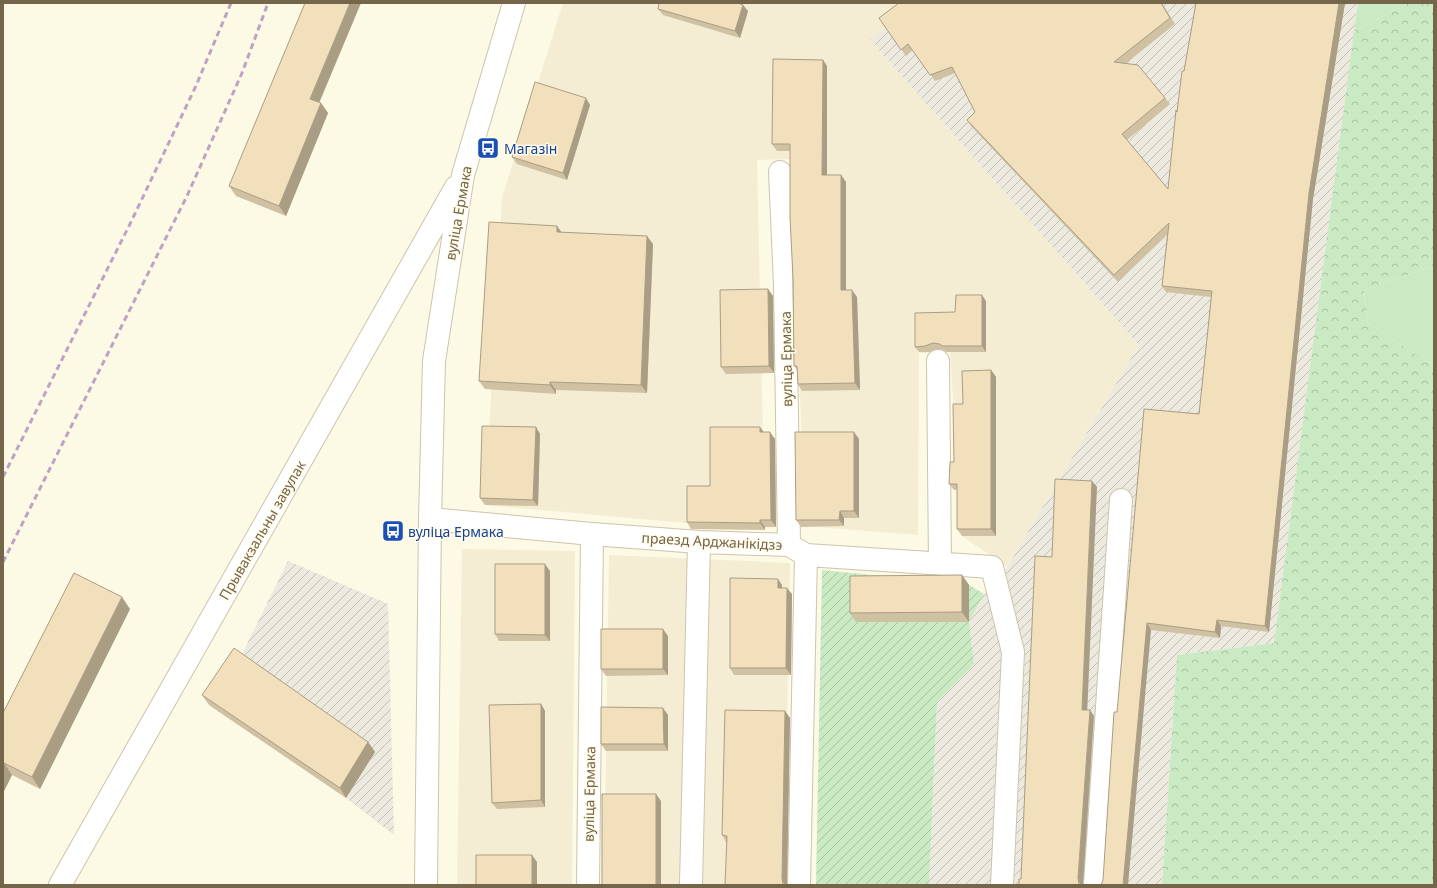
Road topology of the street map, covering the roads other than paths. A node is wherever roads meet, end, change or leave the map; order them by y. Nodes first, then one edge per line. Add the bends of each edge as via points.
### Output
1 (514, 3) edge
2 (780, 172) dead end
3 (463, 175) junction
4 (938, 361) dead end
5 (1121, 500) dead end
6 (430, 519) junction
7 (592, 534) junction
8 (699, 542) junction
9 (798, 550) junction
10 (940, 564) junction
11 (60, 885) edge
12 (426, 885) edge
13 (588, 885) edge
14 (691, 885) edge
15 (799, 885) edge
16 (1002, 885) edge
17 (1095, 885) edge

1 - 3 street, вуліца Ермака
2 - 9 street, вуліца Ермака
3 - 6 street, вуліца Ермака via 434,361
3 - 11 street, Прывакзальны завулак
4 - 10 street
5 - 17 street
6 - 7 street, праезд Арджанікідзэ
6 - 12 street, вуліца Ермака
7 - 8 street, праезд Арджанікідзэ
7 - 13 street, вуліца Ермака
8 - 9 street, праезд Арджанікідзэ
8 - 14 street
9 - 10 street, праезд Арджанікідзэ
9 - 15 street, вуліца Ермака
10 - 16 street, праезд Арджанікідзэ via 992,567 1013,652

